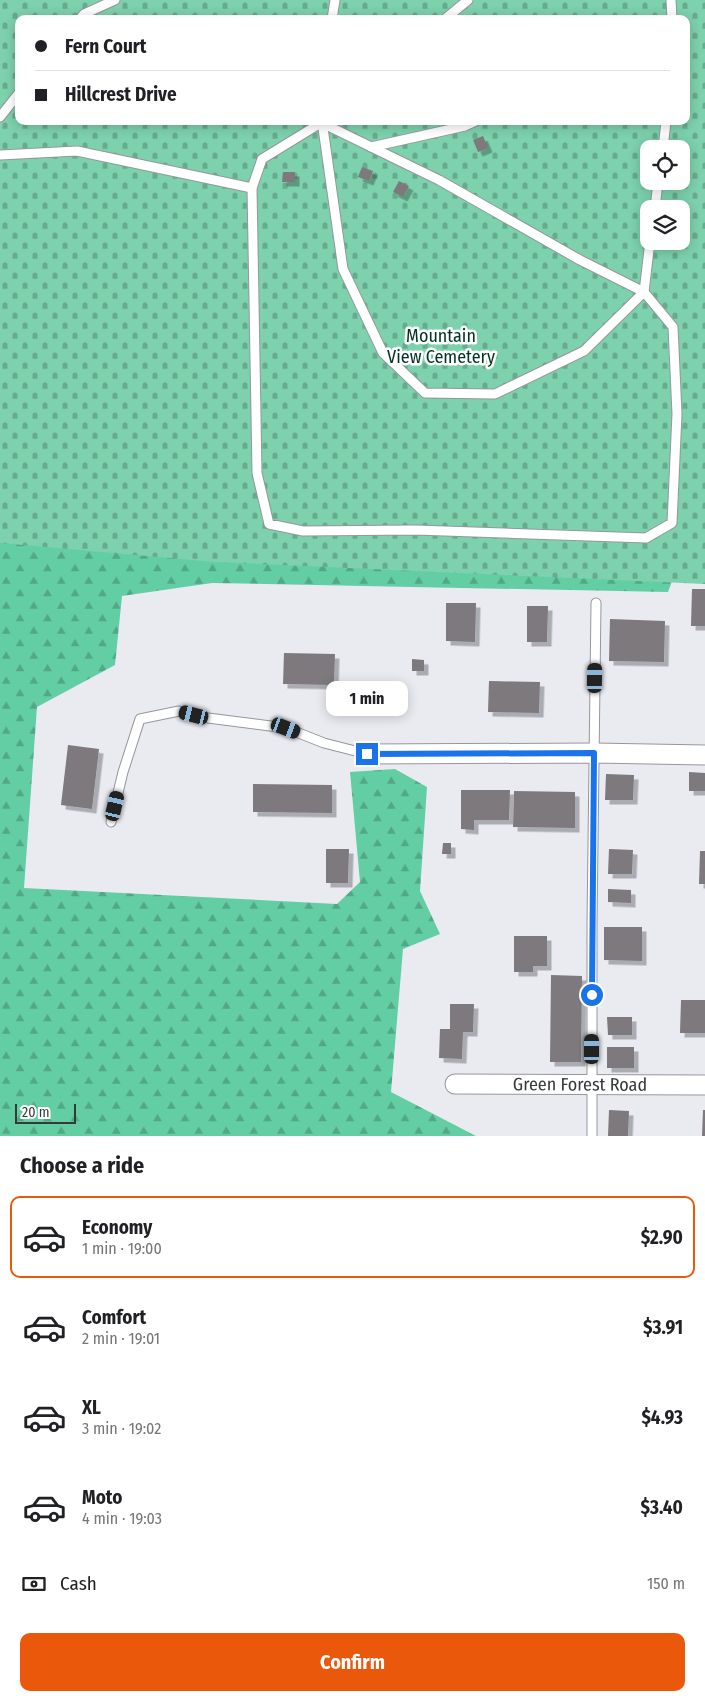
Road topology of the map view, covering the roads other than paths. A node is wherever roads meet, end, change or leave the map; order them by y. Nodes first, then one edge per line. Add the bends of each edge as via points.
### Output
1 (115, 0) edge
2 (335, 0) edge
3 (468, 0) edge
4 (671, 0) edge
5 (83, 15) edge
6 (333, 15) edge
7 (450, 15) edge
8 (670, 15) edge
9 (15, 98) edge
10 (0, 117) edge
11 (318, 125) edge
12 (323, 125) edge
13 (329, 125) edge
14 (467, 125) edge
15 (666, 125) edge
16 (664, 140) edge
17 (371, 148) junction
18 (0, 155) edge
19 (252, 188) junction
20 (649, 250) edge
21 (644, 292) junction
22 (596, 603) dead end
23 (594, 753) junction
24 (367, 754) joint
25 (705, 755) edge
26 (111, 822) dead end
27 (455, 1084) dead end
28 (592, 1084) junction
29 (705, 1085) edge
30 (592, 1136) edge

1 - 5 lane
2 - 6 lane
3 - 7 lane
4 - 8 lane
9 - 10 lane
11 - 19 lane via 262,159
12 - 21 lane via 343,269 383,353 425,393 495,394 584,351
13 - 17 lane
14 - 17 lane
15 - 16 lane
17 - 21 lane via 440,180 580,260
18 - 19 lane via 78,151
19 - 21 lane via 257,473 269,524 303,531 416,530 646,538 672,523 677,414 673,327
20 - 21 lane
22 - 23 lane
23 - 24 street
23 - 25 street
23 - 28 lane
24 - 26 lane via 324,743 286,728 179,711 140,719
27 - 28 street, Green Forest Road
28 - 29 street, Green Forest Road
28 - 30 lane

